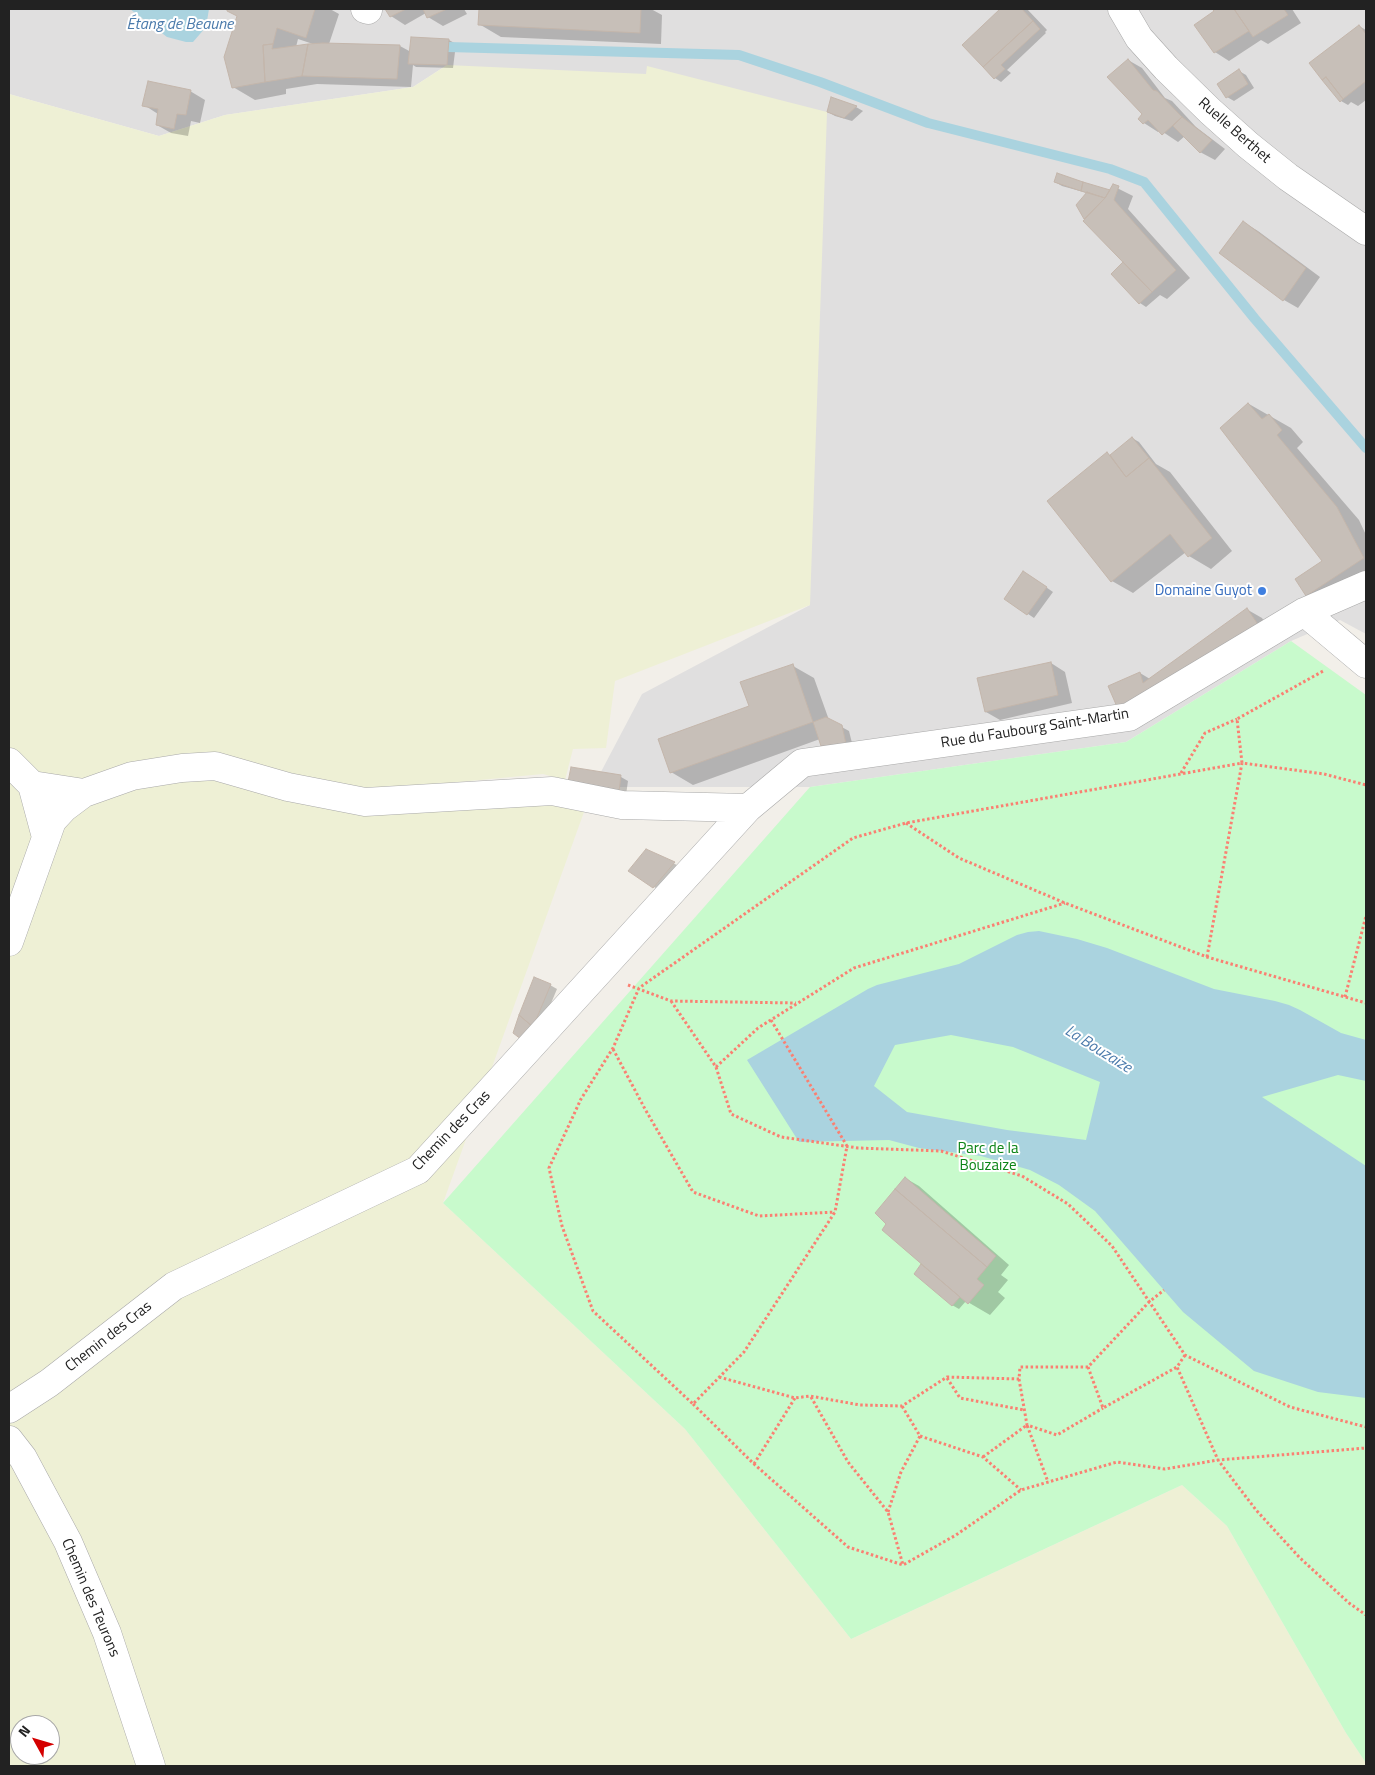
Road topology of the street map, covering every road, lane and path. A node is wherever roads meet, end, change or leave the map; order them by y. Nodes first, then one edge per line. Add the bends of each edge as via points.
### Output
1 (1122, 9) edge
2 (1366, 231) edge
3 (1366, 586) edge
4 (1304, 612) junction
5 (1345, 646) junction
6 (1366, 664) edge
7 (1237, 719) junction
8 (9, 762) edge
9 (1242, 763) junction
10 (1181, 774) junction
11 (32, 785) junction
12 (1366, 785) edge
13 (84, 793) junction
14 (748, 808) junction
15 (906, 823) junction
16 (46, 837) junction
17 (1064, 903) junction
18 (1366, 916) edge
19 (9, 942) edge
20 (1207, 957) junction
21 (597, 974) junction
22 (639, 988) junction
23 (1345, 997) junction
24 (670, 1001) junction
25 (798, 1003) junction
26 (1366, 1003) edge
27 (771, 1020) junction
28 (613, 1048) junction
29 (716, 1067) junction
30 (847, 1146) junction
31 (835, 1212) junction
32 (1164, 1290) dead end
33 (1149, 1302) junction
34 (1185, 1355) junction
35 (1088, 1367) junction
36 (1177, 1367) junction
37 (718, 1377) junction
38 (947, 1377) junction
39 (1019, 1379) junction
40 (810, 1396) junction
41 (795, 1398) junction
42 (693, 1404) junction
43 (902, 1406) junction
44 (1103, 1408) junction
45 (9, 1409) edge
46 (1024, 1410) junction
47 (1027, 1425) junction
48 (1366, 1427) edge
49 (920, 1436) junction
50 (9, 1440) edge
51 (1366, 1448) edge
52 (983, 1457) junction
53 (1218, 1460) junction
54 (754, 1464) junction
55 (1048, 1482) junction
56 (1021, 1490) junction
57 (888, 1512) junction
58 (902, 1564) junction
59 (1366, 1615) edge
60 (151, 1766) edge

1 - 2 street, Ruelle Berthet via 1140,38 1210,111 1288,177
3 - 4 street, Rue du Faubourg Saint-Martin
4 - 5 street
4 - 14 street, Rue du Faubourg Saint-Martin via 1129,717 802,763
5 - 6 street
5 - 7 path via 1329,668
7 - 9 path
7 - 10 path via 1205,733
8 - 11 street
9 - 10 path
9 - 12 path via 1324,774
9 - 20 path
10 - 15 path
11 - 13 street
11 - 16 street
13 - 14 street via 132,776 215,766 365,802 552,791 622,805
13 - 16 street via 52,821
14 - 21 street, Chemin des Cras
15 - 17 path via 959,858
15 - 22 path via 852,838
16 - 19 street
17 - 20 path
17 - 25 path via 854,968
18 - 23 path
20 - 23 path
21 - 22 path
21 - 45 street, Chemin des Cras via 418,1170 174,1286 49,1383
22 - 24 path
22 - 28 path
23 - 26 path
24 - 25 path
24 - 29 path
25 - 27 path
27 - 29 path
27 - 30 path
28 - 31 path via 694,1192 759,1216
28 - 42 path via 581,1099 550,1168 562,1226 593,1311
29 - 30 path via 731,1114 781,1137
30 - 31 path
30 - 33 path via 941,1151 1022,1176 1068,1204 1112,1246
31 - 37 path via 744,1352
32 - 33 path
33 - 34 path
33 - 35 path
34 - 36 path
34 - 48 path via 1290,1407
35 - 39 path via 1020,1367
35 - 44 path
36 - 44 path
36 - 53 path
37 - 41 path
37 - 42 path
38 - 39 path
38 - 43 path
38 - 46 path via 960,1398
39 - 46 path
40 - 41 path
40 - 43 path via 860,1405
40 - 57 path via 848,1462
41 - 54 path
42 - 54 path
43 - 49 path
44 - 47 path via 1057,1435
46 - 47 path
47 - 52 path
47 - 55 path
49 - 52 path
49 - 57 path via 901,1472
50 - 60 street, Chemin des Teurons via 23,1458 76,1560 107,1633
51 - 53 path
52 - 56 path
53 - 55 path via 1165,1469 1117,1462
53 - 59 path via 1256,1510 1300,1558
54 - 58 path via 848,1547
55 - 56 path
56 - 58 path via 956,1535
57 - 58 path

